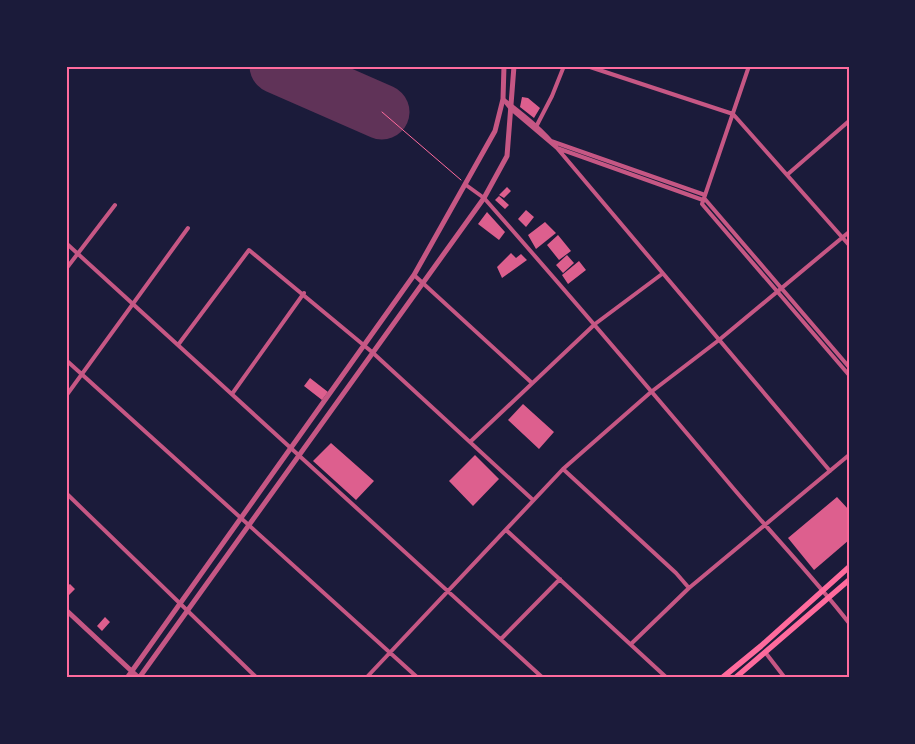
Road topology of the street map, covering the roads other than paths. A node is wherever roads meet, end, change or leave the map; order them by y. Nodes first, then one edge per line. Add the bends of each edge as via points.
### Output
1 (504, 66) edge
2 (514, 66) edge
3 (564, 66) edge
4 (587, 66) edge
5 (750, 66) edge
6 (503, 99) junction
7 (511, 107) junction
8 (733, 114) junction
9 (849, 122) edge
10 (537, 125) junction
11 (551, 140) junction
12 (557, 148) junction
13 (788, 174) junction
14 (466, 185) junction
15 (484, 198) junction
16 (703, 200) junction
17 (115, 205) dead end
18 (188, 228) dead end
19 (849, 232) edge
20 (842, 237) junction
21 (66, 243) edge
22 (849, 245) edge
23 (78, 254) junction
24 (66, 269) edge
25 (414, 274) junction
26 (662, 274) junction
27 (423, 282) junction
28 (779, 290) junction
29 (304, 293) junction
30 (133, 304) junction
31 (595, 324) junction
32 (719, 340) junction
33 (178, 345) junction
34 (364, 345) junction
35 (372, 352) junction
36 (66, 360) edge
37 (849, 367) edge
38 (82, 374) junction
39 (849, 375) edge
40 (339, 380) junction
41 (532, 383) junction
42 (347, 387) junction
43 (652, 392) junction
44 (232, 394) junction
45 (66, 396) edge
46 (470, 442) junction
47 (291, 448) junction
48 (299, 454) junction
49 (849, 455) edge
50 (563, 469) junction
51 (830, 471) junction
52 (66, 493) edge
53 (533, 500) junction
54 (240, 517) junction
55 (248, 524) junction
56 (764, 525) junction
57 (506, 530) junction
58 (849, 567) edge
59 (560, 578) junction
60 (849, 580) edge
61 (689, 588) junction
62 (823, 590) junction
63 (447, 591) junction
64 (828, 597) junction
65 (179, 604) junction
66 (66, 610) edge
67 (186, 610) junction
68 (849, 624) edge
69 (501, 640) junction
70 (632, 643) junction
71 (761, 646) junction
72 (390, 652) junction
73 (766, 652) junction
74 (131, 671) junction
75 (127, 678) edge
76 (139, 678) edge
77 (256, 678) edge
78 (366, 678) edge
79 (418, 678) edge
80 (543, 678) edge
81 (668, 678) edge
82 (722, 678) edge
83 (734, 678) edge
84 (785, 678) edge

1 - 6 street
2 - 7 street
3 - 10 street
4 - 8 street
5 - 8 street
6 - 7 street
6 - 14 street via 495,131
7 - 10 street
7 - 12 street
7 - 15 street via 506,156
8 - 13 street
8 - 16 street
9 - 13 street
10 - 11 street
11 - 12 street
11 - 16 street
12 - 16 street
12 - 26 street
13 - 20 street
14 - 15 street
14 - 25 street
15 - 27 street
15 - 31 street
16 - 28 street
17 - 23 street
18 - 30 street
19 - 20 street
20 - 22 street
20 - 28 street
21 - 23 street
23 - 24 street
23 - 30 street
25 - 27 street
25 - 34 street
26 - 31 street
26 - 32 street
27 - 35 street
27 - 41 street
28 - 32 street
28 - 37 street
28 - 39 street
29 - 33 street via 249,250
29 - 34 street
29 - 44 street
30 - 33 street
30 - 38 street
31 - 41 street
31 - 43 street
32 - 43 street
32 - 51 street
33 - 44 street
34 - 35 street
34 - 40 street
35 - 42 street
35 - 46 street
36 - 38 street
38 - 45 street
38 - 54 street
40 - 42 street
40 - 47 street
41 - 46 street
42 - 48 street
43 - 50 street
43 - 56 street
44 - 47 street
46 - 53 street
47 - 48 street
47 - 54 street
48 - 55 street
48 - 63 street
49 - 51 street
50 - 53 street
50 - 61 street
51 - 56 street
52 - 65 street
53 - 57 street
54 - 55 street
54 - 65 street
55 - 67 street
55 - 72 street
56 - 61 street
56 - 62 street
57 - 59 street
57 - 63 street
58 - 62 main road
59 - 69 street
59 - 70 street
60 - 64 main road
61 - 70 street
62 - 64 street
62 - 71 main road
63 - 69 street
63 - 72 street
64 - 68 street
64 - 73 main road
65 - 67 street
65 - 74 street
66 - 74 street
67 - 76 street
67 - 77 street
69 - 80 street
70 - 81 street
71 - 73 street
71 - 82 main road
72 - 78 street
72 - 79 street
73 - 83 main road
73 - 84 street
74 - 75 street
74 - 76 street

